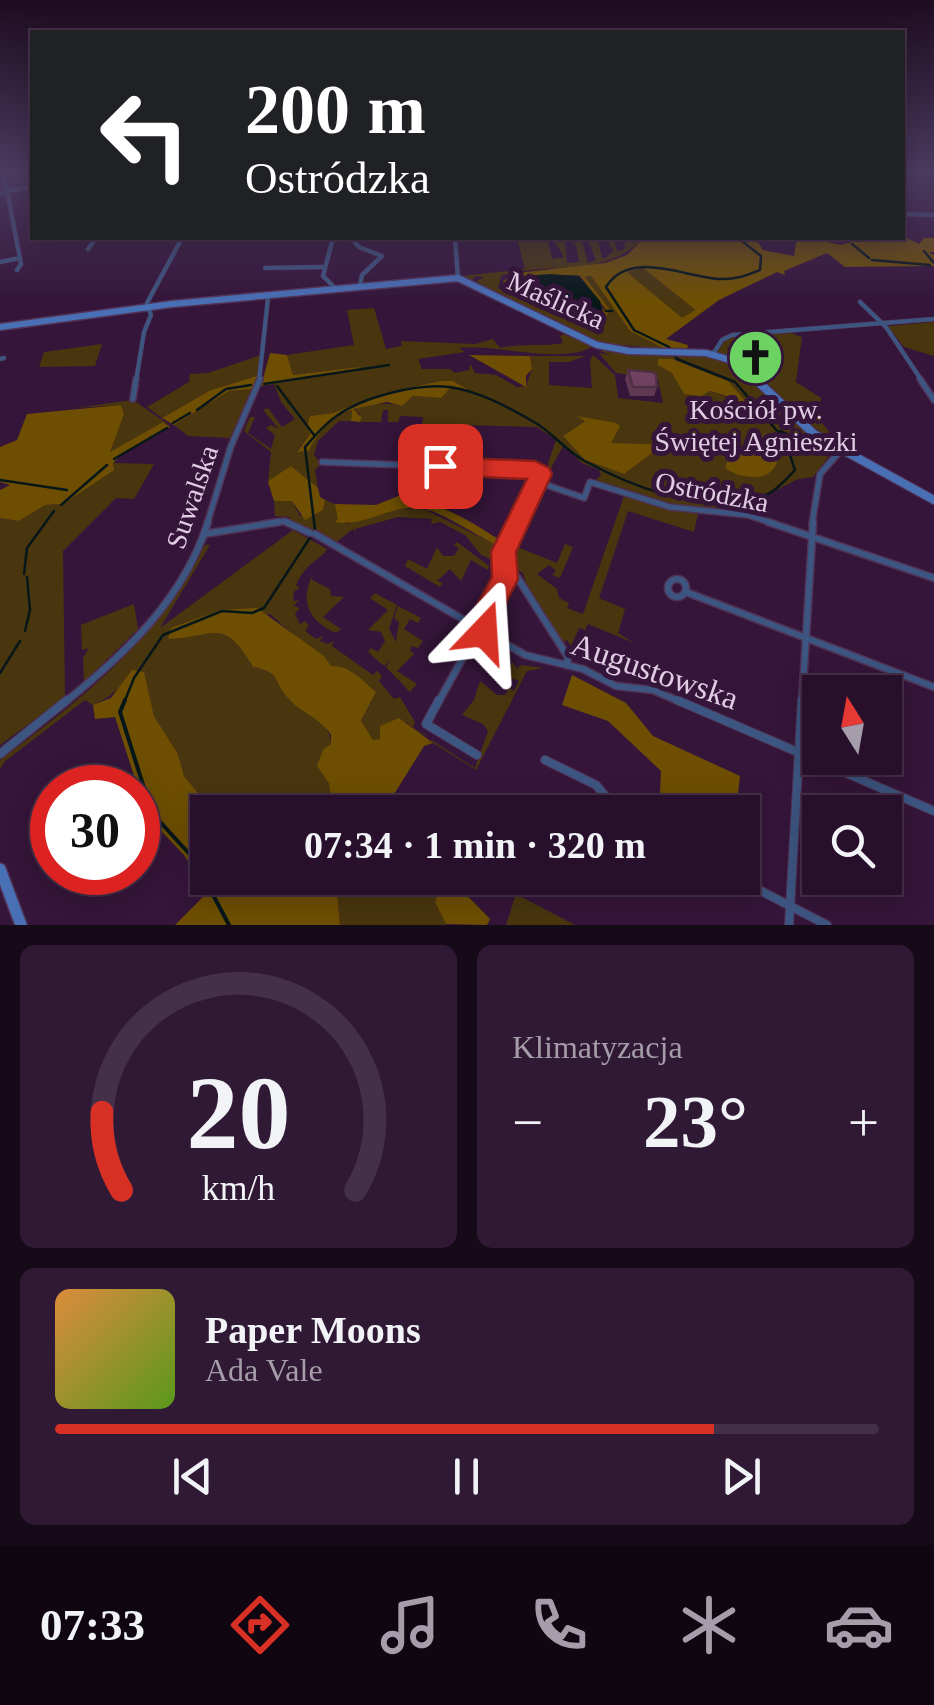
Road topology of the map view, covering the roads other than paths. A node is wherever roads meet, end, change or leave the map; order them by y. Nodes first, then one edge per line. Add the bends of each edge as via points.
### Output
1 (12, 217) edge
2 (95, 240) edge
3 (181, 240) edge
4 (332, 240) edge
5 (353, 240) edge
6 (455, 240) edge
7 (88, 249) dead end
8 (20, 258) junction
9 (0, 262) edge
10 (265, 268) dead end
11 (324, 268) junction
12 (17, 270) dead end
13 (458, 278) junction
14 (360, 290) junction
15 (336, 292) junction
16 (268, 298) junction
17 (860, 302) dead end
18 (146, 307) junction
19 (934, 319) edge
20 (882, 323) junction
21 (0, 326) edge
22 (713, 354) junction
23 (133, 400) dead end
24 (934, 400) edge
25 (841, 450) junction
26 (322, 462) dead end
27 (538, 482) junction
28 (934, 500) edge
29 (204, 534) junction
30 (812, 537) junction
31 (505, 573) junction
32 (934, 578) edge
33 (686, 592) dead end
34 (478, 629) junction
35 (806, 637) junction
36 (567, 665) junction
37 (934, 687) edge
38 (799, 752) junction
39 (0, 754) edge
40 (477, 756) dead end
41 (546, 760) dead end
42 (605, 795) edge
43 (934, 812) edge
44 (0, 869) edge
45 (760, 890) edge
46 (790, 906) junction
47 (21, 925) edge
48 (788, 925) edge
49 (828, 925) edge

1 - 8 street
2 - 7 street
3 - 18 street
4 - 11 street
5 - 14 street via 382,256 362,274
6 - 13 street
8 - 9 street
8 - 12 street
10 - 11 street
11 - 15 street
13 - 14 street
13 - 22 street, Maślicka via 597,345
14 - 15 street
15 - 16 street
16 - 18 street
16 - 29 street, Suwalska via 262,373 226,458
17 - 20 street
18 - 21 street
18 - 23 street via 151,315
19 - 20 street
20 - 22 street via 732,335
20 - 24 street
22 - 25 street, Maślicka via 746,370 802,424
25 - 28 street, Maślicka
25 - 30 street via 818,480
26 - 27 street, Ostródzka via 535,470
27 - 30 street, Ostródzka via 584,498 590,482 676,508 742,514
27 - 31 street via 504,552
29 - 34 street, Augustowska via 284,521
29 - 39 street, Suwalska via 178,585 132,644
30 - 32 street, Ostródzka
30 - 35 street
31 - 34 street
31 - 36 street via 516,575
33 - 35 street
34 - 36 street, Augustowska via 525,655
34 - 40 street via 426,724
35 - 37 street
35 - 38 street
36 - 38 street, Augustowska via 616,686 653,690
38 - 43 street, Augustowska
38 - 46 street
41 - 42 street
44 - 47 street
45 - 46 street
46 - 48 street
46 - 49 street

